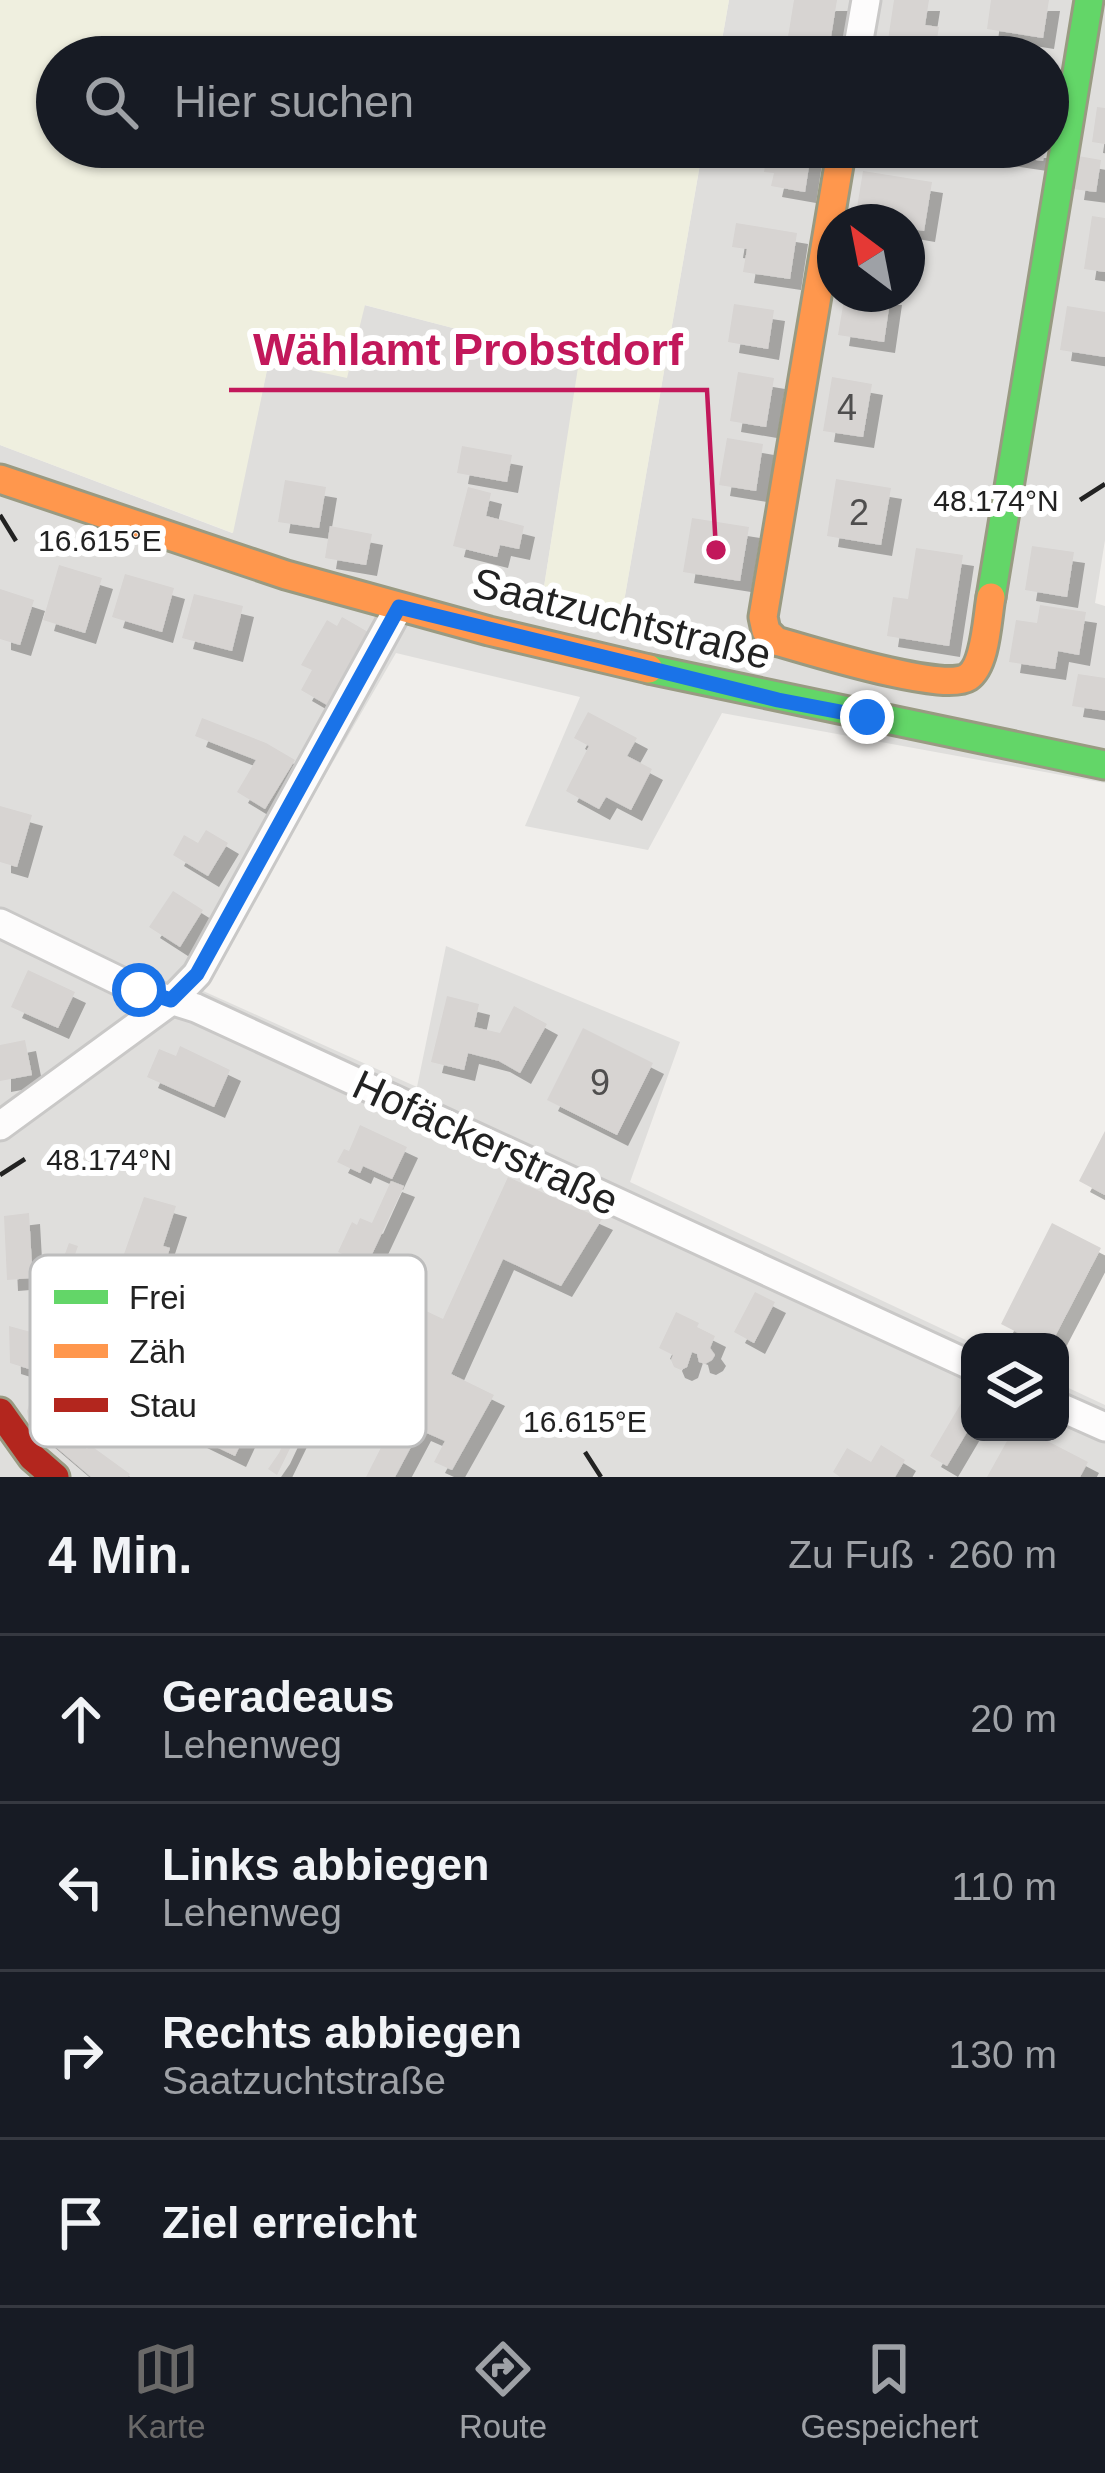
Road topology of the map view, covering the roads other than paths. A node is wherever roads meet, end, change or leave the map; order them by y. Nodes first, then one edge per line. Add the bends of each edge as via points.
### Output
1 (866, 0) edge
2 (1089, 0) edge
3 (860, 36) edge
4 (1069, 122) edge
5 (839, 168) edge
6 (1061, 168) edge
7 (0, 479) edge
8 (399, 607) junction
9 (870, 667) junction
10 (867, 717) junction
11 (1105, 765) edge
12 (0, 923) edge
13 (171, 1000) junction
14 (0, 1126) edge
15 (961, 1361) edge
16 (1069, 1411) edge
17 (0, 1412) edge
18 (1105, 1427) edge
19 (55, 1477) edge

1 - 3 street
2 - 4 street
5 - 9 street via 764,617 776,641
6 - 9 street via 980,663 951,682
7 - 8 street, Saatzuchtstraße
8 - 10 street, Saatzuchtstraße
8 - 13 street via 197,974
9 - 10 street
10 - 11 street, Saatzuchtstraße
12 - 13 street, Hofäckerstraße
13 - 14 street
13 - 15 street, Hofäckerstraße
16 - 18 street
17 - 19 street

